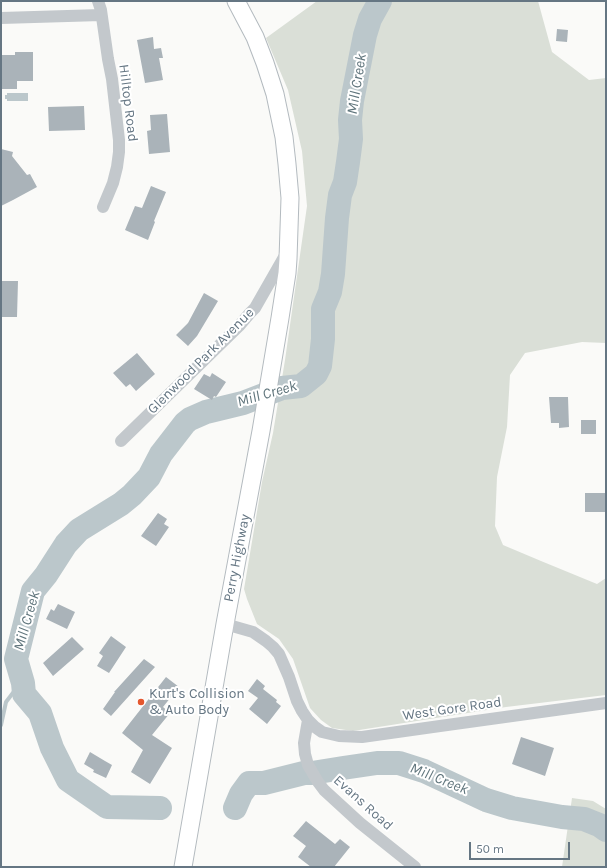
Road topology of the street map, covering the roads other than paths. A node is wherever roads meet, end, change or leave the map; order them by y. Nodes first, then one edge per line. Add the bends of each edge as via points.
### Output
1 (98, 1) edge
2 (236, 1) edge
3 (101, 16) junction
4 (1, 18) edge
5 (103, 208) dead end
6 (288, 249) junction
7 (121, 441) dead end
8 (225, 624) junction
9 (606, 703) edge
10 (308, 720) junction
11 (183, 867) edge
12 (415, 867) edge

1 - 3 street, Hilltop Road
2 - 6 main road, Glenwood Park Avenue via 265,63 280,116 290,198
3 - 4 street
3 - 5 street, Hilltop Road via 119,140 117,167
6 - 7 street, Glenwood Park Avenue via 250,314
6 - 8 main road, Perry Highway via 287,273 270,379
8 - 10 street via 253,632 273,647 284,664 297,701
8 - 11 main road, Perry Highway
9 - 10 street, West Gore Road via 355,738 322,732
10 - 12 street, Evans Road via 305,754 318,782 360,823

